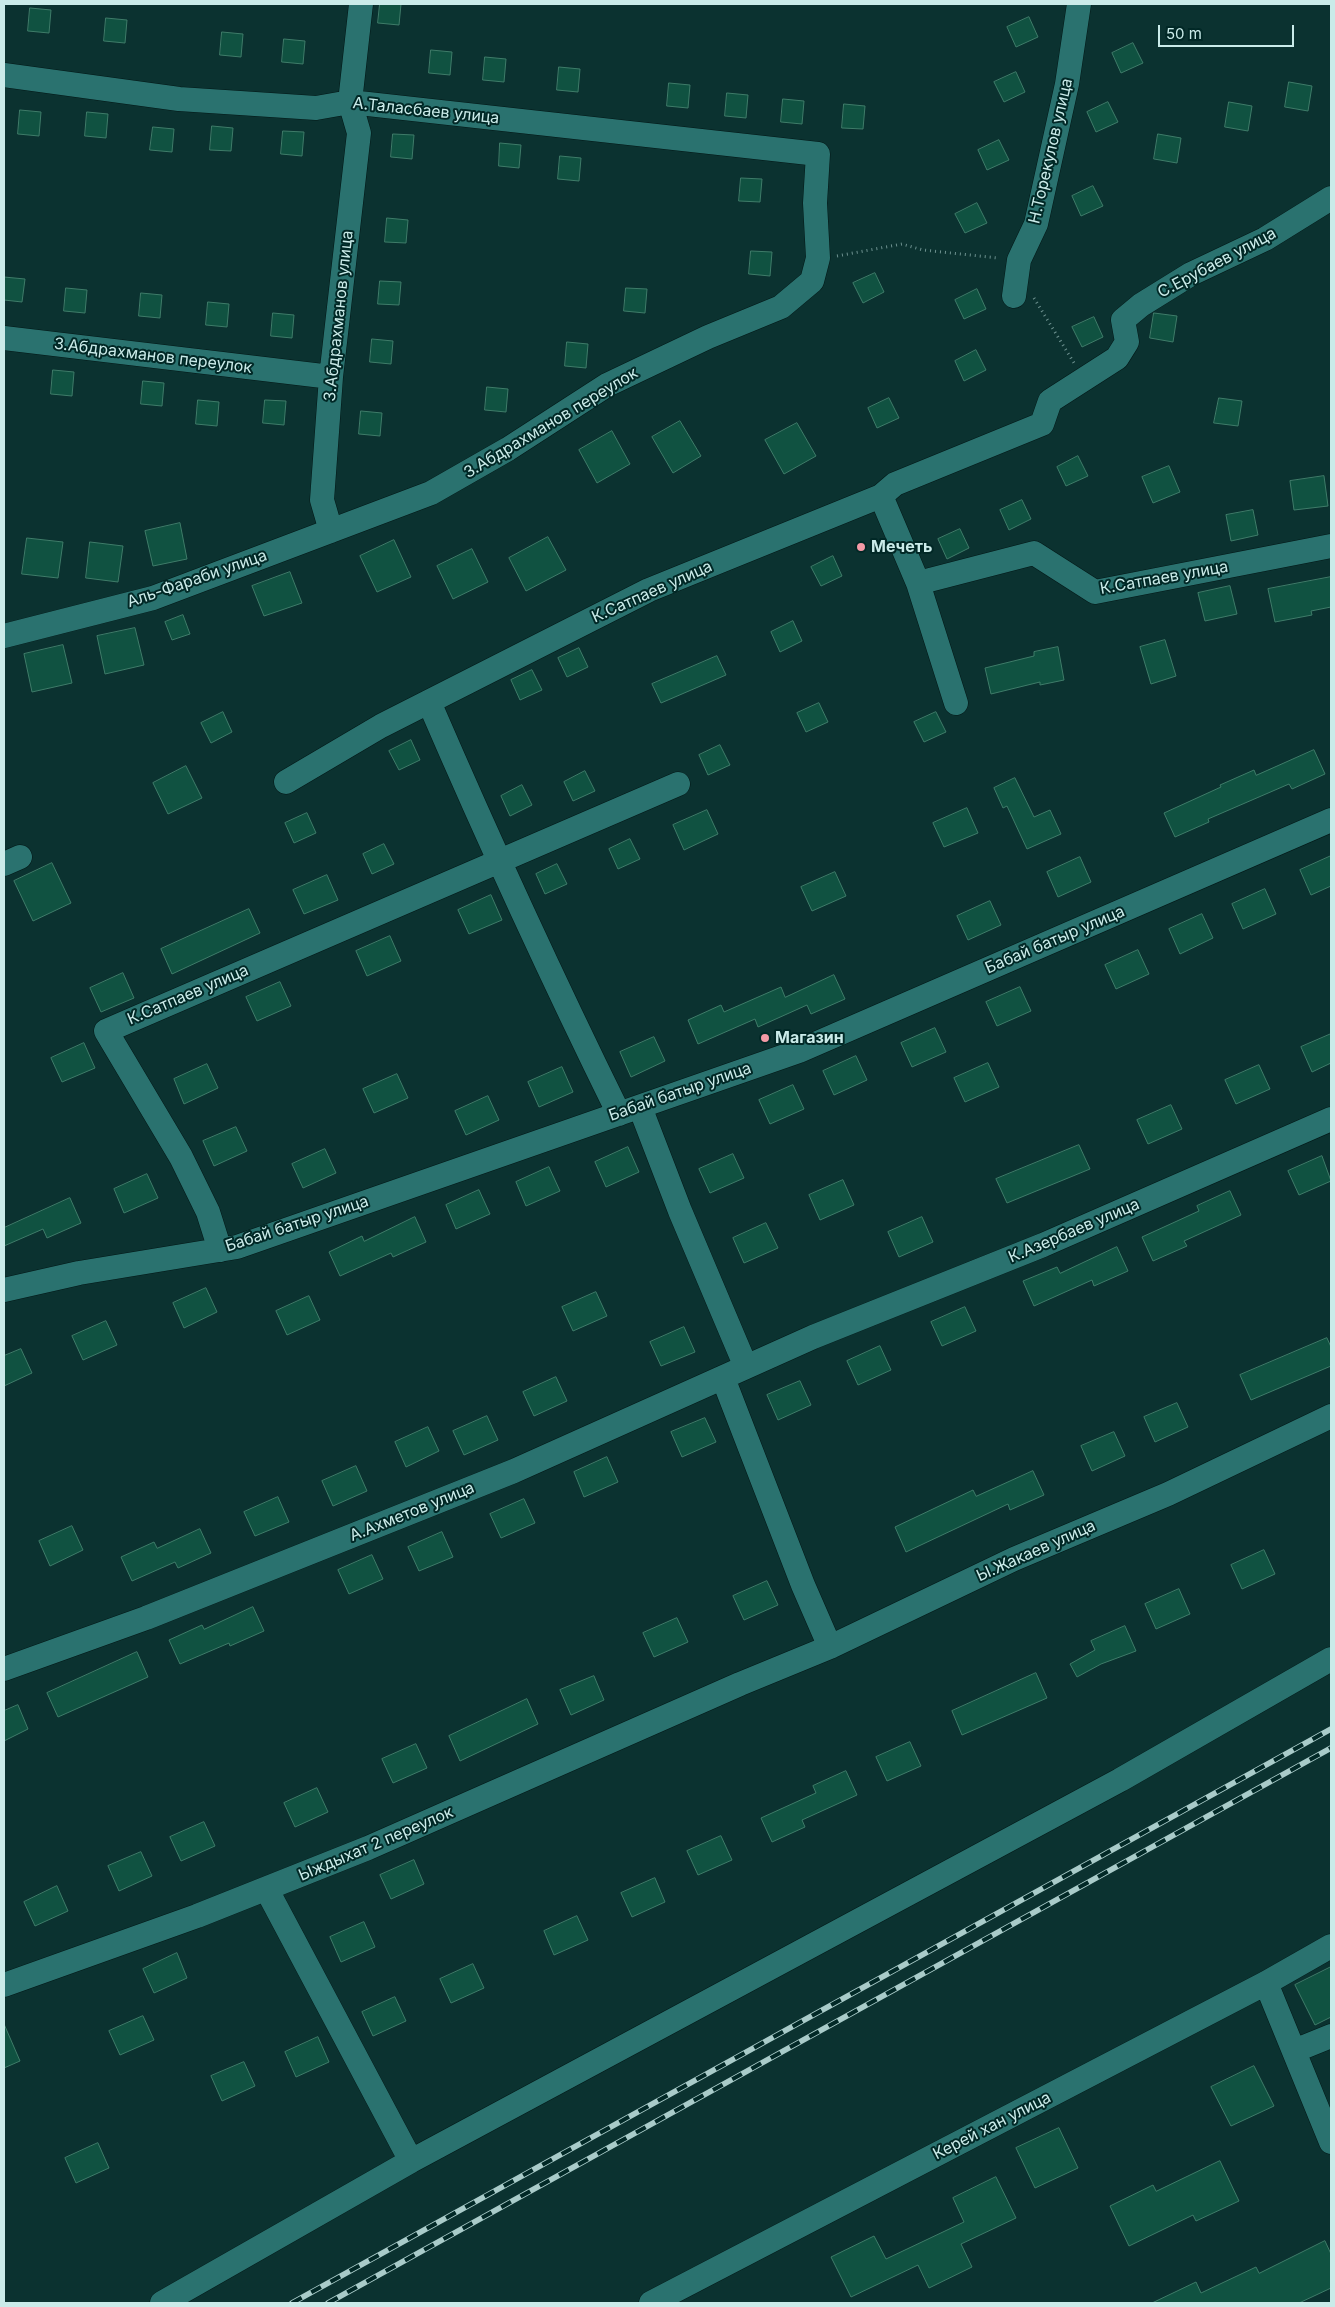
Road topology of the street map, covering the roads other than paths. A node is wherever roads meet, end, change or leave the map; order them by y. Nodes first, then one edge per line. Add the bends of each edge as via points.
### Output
1 (361, 4) edge
2 (1079, 4) edge
3 (4, 75) edge
4 (350, 102) junction
5 (818, 154) joint
6 (1331, 198) edge
7 (1017, 277) road end
8 (4, 338) edge
9 (331, 377) junction
10 (1084, 380) joint
11 (881, 496) junction
12 (331, 531) junction
13 (1331, 546) edge
14 (918, 583) junction
15 (4, 636) edge
16 (429, 702) junction
17 (956, 703) dead end
18 (286, 782) dead end
19 (678, 784) dead end
20 (1331, 820) edge
21 (498, 862) junction
22 (630, 1110) junction
23 (1331, 1119) edge
24 (220, 1250) junction
25 (4, 1290) edge
26 (813, 1337) joint
27 (746, 1367) junction
28 (723, 1378) junction
29 (1331, 1416) edge
30 (830, 1647) junction
31 (1331, 1660) edge
32 (4, 1669) edge
33 (740, 1684) joint
34 (267, 1890) junction
35 (1331, 1946) edge
36 (1266, 1983) junction
37 (4, 1985) edge
38 (1331, 2036) edge
39 (1294, 2051) junction
40 (1331, 2142) edge
41 (411, 2161) junction
42 (162, 2303) edge
43 (651, 2303) edge

1 - 4 street
2 - 7 street, Н.Торекулов улица via 1067,84 1036,224
3 - 4 street, А.Таласбаев улица via 179,99 316,108
4 - 5 street, А.Таласбаев улица
4 - 9 street, З.Абдрахманов улица via 359,134
5 - 12 street, З.Абдрахманов переулок via 815,203 818,258 812,281 781,307 607,385 508,449 431,493
6 - 10 street, С.Ерубаев улица via 1141,305 1122,320 1127,342 1117,358
8 - 9 street, З.Абдрахманов переулок
9 - 12 street, З.Абдрахманов улица via 322,500
10 - 11 street, К.Сатпаев улица via 1050,401 1042,424 895,484
11 - 14 street
11 - 16 street, К.Сатпаев улица via 650,590
12 - 15 street, Аль-Фараби улица via 153,598
13 - 14 street, К.Сатпаев улица via 1095,592 1034,553
14 - 17 street
16 - 18 street, К.Сатпаев улица
16 - 21 street
19 - 21 street, К.Сатпаев улица
20 - 22 street, Бабай батыр улица via 798,1051
21 - 22 street via 562,1000
21 - 24 street, К.Сатпаев улица via 106,1031 181,1157 208,1212
22 - 24 street, Бабай батыр улица via 237,1247
22 - 27 street via 680,1211
23 - 26 street, К.Азербаев улица via 1043,1245
24 - 25 street, Бабай батыр улица via 79,1273
26 - 27 street, А.Ахметов улица
27 - 28 street, А.Ахметов улица
28 - 30 street
28 - 32 street, А.Ахметов улица via 514,1471 146,1618
29 - 30 street, Ы.Жакаев улица via 1168,1494 1014,1559
30 - 33 street, Ы.Жакаев улица
31 - 41 street via 1120,1780
33 - 34 street, Ыждыхат 2 переулок
34 - 37 street, Ыждыхат 2 переулок
34 - 41 street
35 - 36 street, Керей хан улица
36 - 39 street
36 - 43 street, Керей хан улица
38 - 39 street
39 - 40 street
41 - 42 street

